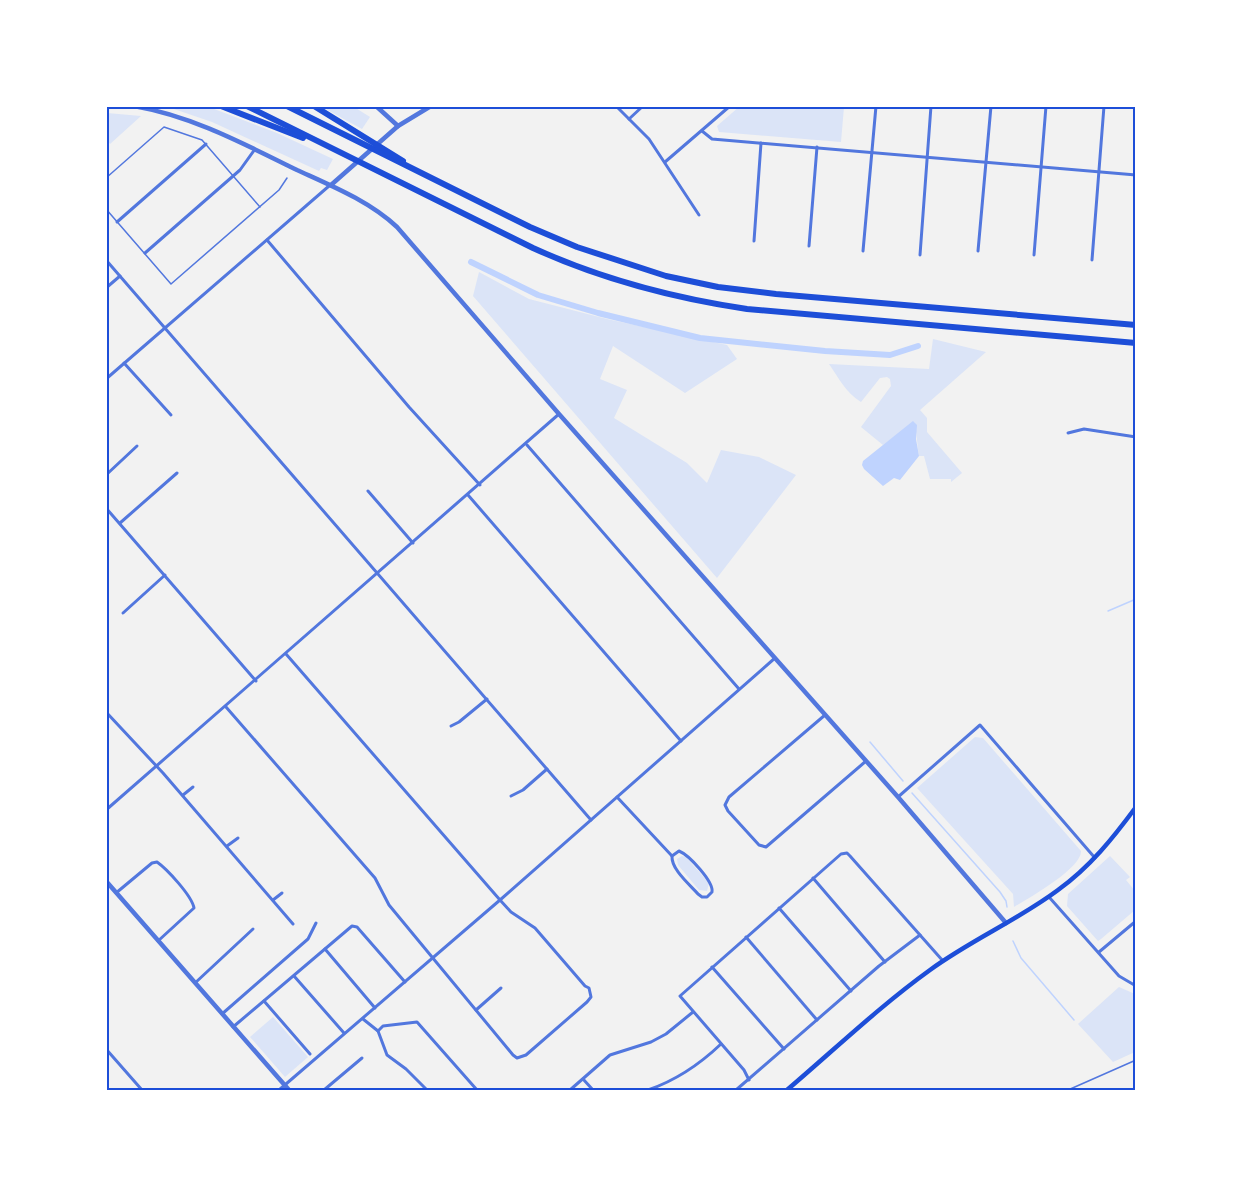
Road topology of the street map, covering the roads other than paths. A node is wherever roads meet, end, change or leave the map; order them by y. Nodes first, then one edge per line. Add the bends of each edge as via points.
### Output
1 (134, 106) edge
2 (221, 106) edge
3 (247, 106) edge
4 (287, 106) edge
5 (314, 106) edge
6 (375, 106) edge
7 (431, 106) edge
8 (616, 106) edge
9 (643, 106) edge
10 (730, 106) edge
11 (876, 106) edge
12 (931, 106) edge
13 (991, 106) edge
14 (1046, 106) edge
15 (1104, 106) edge
16 (629, 119) junction
17 (398, 126) junction
18 (702, 131) junction
19 (761, 143) junction
20 (206, 144) junction
21 (817, 147) junction
22 (255, 149) junction
23 (337, 152) junction
24 (872, 152) junction
25 (927, 157) junction
26 (395, 158) junction
27 (665, 162) junction
28 (986, 162) junction
29 (1041, 167) junction
30 (1099, 171) junction
31 (1136, 175) edge
32 (233, 176) junction
33 (106, 178) edge
34 (287, 178) dead end
35 (331, 185) junction
36 (260, 207) junction
37 (106, 210) edge
38 (699, 215) dead end
39 (117, 222) junction
40 (267, 240) junction
41 (754, 241) dead end
42 (809, 246) dead end
43 (978, 250) dead end
44 (863, 251) dead end
45 (145, 253) junction
46 (920, 255) dead end
47 (1034, 255) dead end
48 (106, 260) edge
49 (1092, 260) dead end
50 (120, 276) junction
51 (106, 288) edge
52 (1136, 325) edge
53 (165, 328) junction
54 (1136, 343) edge
55 (124, 363) junction
56 (106, 379) edge
57 (171, 414) dead end
58 (559, 414) junction
59 (1068, 433) dead end
60 (1136, 437) edge
61 (526, 445) junction
62 (137, 446) dead end
63 (177, 473) dead end
64 (106, 475) edge
65 (480, 485) junction
66 (368, 491) dead end
67 (468, 495) junction
68 (106, 508) edge
69 (120, 524) junction
70 (413, 543) junction
71 (378, 574) junction
72 (165, 575) junction
73 (123, 612) dead end
74 (286, 654) junction
75 (775, 657) junction
76 (256, 681) junction
77 (739, 689) junction
78 (486, 699) junction
79 (226, 707) junction
80 (106, 712) edge
81 (825, 714) junction
82 (451, 726) dead end
83 (681, 741) junction
84 (866, 761) junction
85 (157, 766) junction
86 (547, 769) junction
87 (193, 787) dead end
88 (183, 795) junction
89 (511, 796) dead end
90 (617, 796) junction
91 (898, 797) junction
92 (1136, 807) edge
93 (106, 810) edge
94 (591, 820) junction
95 (238, 838) dead end
96 (228, 846) junction
97 (672, 856) junction
98 (1095, 858) junction
99 (813, 878) junction
100 (106, 882) edge
101 (282, 892) dead end
102 (116, 893) junction
103 (1049, 897) junction
104 (273, 900) junction
105 (500, 900) junction
106 (779, 908) junction
107 (1136, 921) edge
108 (316, 923) dead end
109 (1006, 923) junction
110 (293, 924) dead end
111 (253, 930) dead end
112 (920, 935) junction
113 (746, 937) junction
114 (158, 941) junction
115 (325, 948) junction
116 (1099, 952) junction
117 (433, 958) junction
118 (943, 961) junction
119 (885, 962) junction
120 (712, 967) junction
121 (294, 975) junction
122 (195, 982) junction
123 (405, 982) junction
124 (1136, 986) edge
125 (501, 988) dead end
126 (851, 991) junction
127 (264, 1000) junction
128 (375, 1008) junction
129 (476, 1010) junction
130 (693, 1012) junction
131 (222, 1014) junction
132 (363, 1019) junction
133 (818, 1020) junction
134 (233, 1027) junction
135 (378, 1031) junction
136 (344, 1033) junction
137 (721, 1044) junction
138 (106, 1049) edge
139 (784, 1049) junction
140 (310, 1054) dead end
141 (362, 1058) dead end
142 (1136, 1060) edge
143 (583, 1079) junction
144 (749, 1080) junction
145 (287, 1088) edge
146 (142, 1090) edge
147 (279, 1090) edge
148 (324, 1090) edge
149 (427, 1090) edge
150 (477, 1090) edge
151 (570, 1090) edge
152 (593, 1090) edge
153 (648, 1090) edge
154 (737, 1090) edge
155 (788, 1090) edge
156 (1068, 1090) edge

1 - 22 street via 194,122
2 - 23 highway
3 - 23 highway
4 - 26 highway
5 - 26 highway
6 - 17 street
7 - 17 street
8 - 16 street
9 - 16 street
10 - 18 street
11 - 24 street
12 - 25 street
13 - 28 street
14 - 29 street
15 - 30 street
16 - 27 street
17 - 35 street
18 - 19 street via 712,138
18 - 27 street
19 - 21 street
19 - 41 street
20 - 32 lane
20 - 33 lane via 164,127
20 - 39 street
21 - 24 street
21 - 42 street
22 - 32 street
22 - 35 street
23 - 54 highway via 545,254 658,292 747,309
24 - 25 street
24 - 44 street
25 - 28 street
25 - 46 street
26 - 52 highway via 566,243 633,267 682,279 776,294
27 - 38 street
28 - 29 street
28 - 43 street
29 - 30 street
29 - 47 street
30 - 31 street
30 - 49 street
32 - 36 lane
32 - 45 street
34 - 36 lane
35 - 40 street
35 - 58 street via 377,211 403,232
36 - 45 lane via 171,284
37 - 39 lane
39 - 45 lane
40 - 53 street
40 - 65 street
48 - 50 street
50 - 51 street
50 - 53 street
53 - 55 street
53 - 71 street
55 - 56 street
55 - 57 street
58 - 61 street
58 - 75 street
59 - 60 street via 1087,429
61 - 65 street
61 - 77 street
62 - 64 street
63 - 69 street
65 - 67 street
66 - 70 street
67 - 70 street
67 - 83 street
68 - 69 street
69 - 72 street
70 - 71 street
71 - 74 street
71 - 78 street
72 - 73 street
72 - 76 street
74 - 76 street
74 - 105 street
75 - 77 street
75 - 81 street
76 - 79 street
77 - 83 street
78 - 82 street
78 - 86 street
79 - 85 street
79 - 117 street via 375,878 387,902
80 - 85 street
81 - 84 street
81 - 84 street via 729,797 725,806 728,811 759,845 766,847
83 - 90 street
84 - 91 street
85 - 88 street
85 - 93 street
86 - 89 street
86 - 94 street
87 - 88 street
88 - 96 street
90 - 94 street
90 - 97 street
91 - 98 street via 980,724
91 - 109 street
92 - 98 main road
94 - 105 street
95 - 96 street
96 - 104 street
97 - 97 street via 680,851 688,856 713,887 711,894 698,894 674,867
98 - 103 main road
99 - 106 street
99 - 112 street via 847,853
99 - 119 street
100 - 102 street
101 - 104 street
102 - 114 street
102 - 114 street via 152,862 160,864 170,875 194,908
103 - 109 main road
103 - 116 street
104 - 110 street
105 - 117 street
105 - 129 street via 535,928 590,990 591,997 528,1053 517,1058
106 - 113 street
106 - 126 street
107 - 116 street
108 - 131 street via 308,939
109 - 118 main road
111 - 122 street
112 - 118 street
112 - 119 street
113 - 120 street
113 - 133 street
114 - 122 street
115 - 121 street
115 - 123 street via 355,926
115 - 128 street
116 - 124 street via 1119,976
117 - 123 street
117 - 129 street
118 - 155 main road via 887,1003
119 - 126 street
120 - 130 street via 680,996
120 - 139 street
121 - 127 street
121 - 136 street
122 - 131 street
123 - 128 street
125 - 129 street
126 - 133 street
127 - 134 street
127 - 140 street
128 - 132 street
130 - 137 street
130 - 143 street via 651,1042 610,1055
131 - 134 street
132 - 135 street
132 - 136 street
133 - 139 street
134 - 145 street
135 - 149 street via 387,1055
135 - 150 street via 383,1026 417,1022
136 - 145 street
137 - 144 street
137 - 153 street via 679,1078
138 - 146 street
139 - 144 street
141 - 148 street
142 - 156 lane
143 - 151 street
143 - 152 street
144 - 154 street
145 - 147 street

